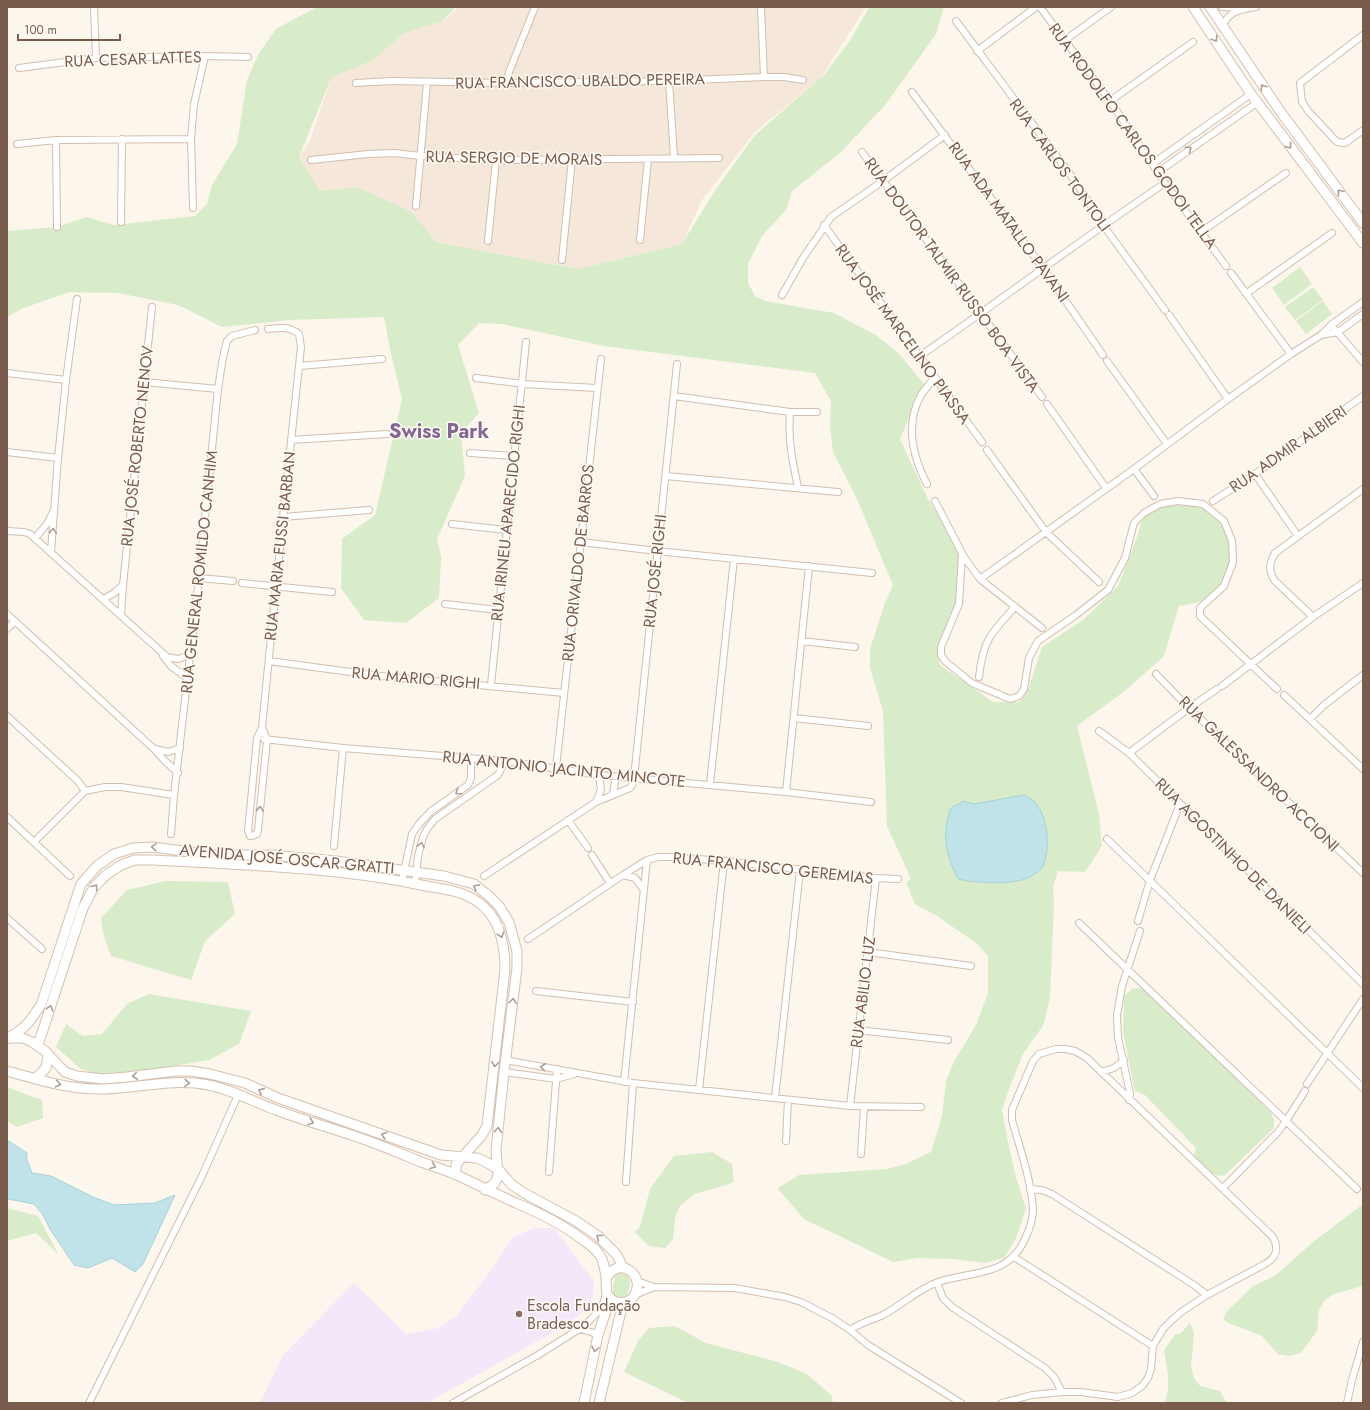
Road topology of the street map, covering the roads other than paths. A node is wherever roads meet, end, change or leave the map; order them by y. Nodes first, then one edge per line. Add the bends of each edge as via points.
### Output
1 (94, 7) edge
2 (535, 7) edge
3 (761, 7) edge
4 (1036, 7) edge
5 (1040, 7) edge
6 (1111, 7) edge
7 (1193, 7) edge
8 (1210, 7) edge
9 (1222, 7) edge
10 (1253, 8) edge
11 (956, 21) dead end
12 (1222, 27) junction
13 (1363, 35) edge
14 (1065, 40) junction
15 (1193, 42) dead end
16 (978, 51) junction
17 (205, 56) junction
18 (248, 57) dead end
19 (96, 58) junction
20 (19, 68) dead end
21 (764, 77) junction
22 (669, 80) junction
23 (803, 80) dead end
24 (356, 83) dead end
25 (427, 83) junction
26 (508, 83) junction
27 (912, 92) dead end
28 (1251, 94) junction
29 (1110, 101) junction
30 (1258, 102) junction
31 (1363, 130) edge
32 (945, 135) junction
33 (191, 139) junction
34 (56, 140) junction
35 (122, 140) junction
36 (18, 144) dead end
37 (862, 152) dead end
38 (420, 156) junction
39 (674, 158) junction
40 (718, 158) dead end
41 (572, 159) junction
42 (311, 160) dead end
43 (496, 160) junction
44 (648, 160) junction
45 (1152, 164) junction
46 (1158, 172) junction
47 (1286, 173) dead end
48 (883, 181) junction
49 (1165, 183) junction
50 (416, 206) dead end
51 (193, 208) dead end
52 (121, 222) dead end
53 (1363, 223) edge
54 (824, 225) junction
55 (1103, 225) junction
56 (57, 227) dead end
57 (1201, 232) junction
58 (1332, 233) dead end
59 (640, 240) dead end
60 (488, 241) dead end
61 (1363, 244) edge
62 (562, 260) dead end
63 (1226, 266) dead end
64 (1043, 268) junction
65 (1231, 274) dead end
66 (1246, 293) junction
67 (782, 295) dead end
68 (77, 299) dead end
69 (1363, 302) edge
70 (152, 307) dead end
71 (981, 314) junction
72 (1363, 314) edge
73 (1331, 325) junction
74 (268, 329) dead end
75 (255, 330) dead end
76 (1338, 332) junction
77 (1321, 335) junction
78 (526, 342) dead end
79 (1291, 354) junction
80 (1103, 355) dead end
81 (920, 356) junction
82 (382, 359) dead end
83 (601, 359) dead end
84 (1107, 361) dead end
85 (1363, 362) edge
86 (677, 364) dead end
87 (300, 366) junction
88 (7, 373) edge
89 (476, 378) dead end
90 (934, 378) junction
91 (66, 380) junction
92 (144, 382) junction
93 (522, 384) junction
94 (597, 388) junction
95 (218, 389) junction
96 (674, 396) junction
97 (1363, 396) edge
98 (1042, 397) dead end
99 (1228, 399) junction
100 (1047, 404) dead end
101 (790, 412) junction
102 (817, 412) dead end
103 (387, 434) dead end
104 (291, 440) junction
105 (982, 442) dead end
106 (1167, 444) junction
107 (987, 450) dead end
108 (7, 452) edge
109 (470, 453) dead end
110 (514, 456) junction
111 (58, 458) junction
112 (1134, 469) junction
113 (1255, 474) junction
114 (666, 476) junction
115 (927, 484) dead end
116 (798, 487) junction
117 (1106, 488) junction
118 (1363, 489) edge
119 (838, 492) dead end
120 (1154, 496) dead end
121 (936, 501) dead end
122 (1213, 501) dead end
123 (54, 510) junction
124 (369, 510) dead end
125 (283, 517) junction
126 (452, 524) dead end
127 (506, 530) junction
128 (7, 531) edge
129 (1046, 532) junction
130 (1298, 536) junction
131 (35, 538) junction
132 (581, 542) junction
133 (657, 551) junction
134 (51, 552) junction
135 (962, 554) junction
136 (734, 559) junction
137 (809, 566) junction
138 (872, 573) dead end
139 (199, 578) junction
140 (980, 578) junction
141 (233, 581) dead end
142 (1098, 582) dead end
143 (242, 583) dead end
144 (1363, 583) edge
145 (123, 585) junction
146 (276, 586) junction
147 (332, 592) dead end
148 (104, 600) junction
149 (445, 604) dead end
150 (1015, 607) junction
151 (498, 610) junction
152 (7, 614) edge
153 (121, 616) junction
154 (1313, 617) junction
155 (15, 621) junction
156 (1042, 628) dead end
157 (7, 629) edge
158 (802, 641) junction
159 (855, 647) dead end
160 (157, 649) junction
161 (190, 654) junction
162 (269, 661) junction
163 (1252, 664) junction
164 (1156, 674) dead end
165 (1363, 676) edge
166 (979, 677) dead end
167 (187, 678) junction
168 (491, 685) junction
169 (1277, 689) dead end
170 (564, 693) junction
171 (1284, 695) dead end
172 (1189, 708) junction
173 (7, 716) edge
174 (794, 718) junction
175 (1310, 719) junction
176 (868, 726) dead end
177 (262, 727) junction
178 (1100, 730) dead end
179 (257, 739) junction
180 (267, 740) junction
181 (153, 748) junction
182 (180, 748) junction
183 (343, 748) junction
184 (1128, 753) junction
185 (471, 759) junction
186 (505, 761) junction
187 (556, 768) junction
188 (1363, 769) edge
189 (178, 773) junction
190 (599, 775) junction
191 (616, 776) junction
192 (634, 778) junction
193 (710, 784) junction
194 (85, 791) junction
195 (786, 792) junction
196 (613, 794) junction
197 (174, 795) junction
198 (596, 802) junction
199 (871, 802) dead end
200 (1180, 804) junction
201 (7, 818) edge
202 (568, 820) junction
203 (171, 834) dead end
204 (1108, 839) dead end
205 (34, 842) junction
206 (334, 846) dead end
207 (588, 848) dead end
208 (592, 855) dead end
209 (648, 860) junction
210 (724, 861) junction
211 (403, 869) junction
212 (800, 870) junction
213 (417, 872) junction
214 (1363, 873) edge
215 (623, 875) junction
216 (70, 876) dead end
217 (484, 876) dead end
218 (876, 878) junction
219 (898, 879) dead end
220 (1150, 880) junction
221 (402, 881) junction
222 (610, 883) junction
223 (415, 884) junction
224 (644, 890) junction
225 (7, 918) edge
226 (1138, 921) dead end
227 (1079, 923) dead end
228 (1140, 931) dead end
229 (528, 939) dead end
230 (42, 949) dead end
231 (868, 952) junction
232 (971, 966) dead end
233 (1128, 969) junction
234 (1363, 984) edge
235 (536, 991) dead end
236 (1363, 999) edge
237 (632, 1002) junction
238 (858, 1030) junction
239 (8, 1038) edge
240 (948, 1040) dead end
241 (38, 1045) junction
242 (1327, 1052) junction
243 (48, 1056) junction
244 (505, 1060) junction
245 (1124, 1060) junction
246 (557, 1069) junction
247 (7, 1071) edge
248 (504, 1072) junction
249 (1101, 1072) junction
250 (576, 1073) junction
251 (35, 1079) junction
252 (556, 1079) junction
253 (624, 1082) junction
254 (633, 1083) junction
255 (1307, 1084) dead end
256 (1363, 1088) edge
257 (699, 1090) junction
258 (1305, 1091) dead end
259 (238, 1095) junction
260 (775, 1098) junction
261 (788, 1100) junction
262 (1129, 1100) junction
263 (850, 1106) junction
264 (864, 1107) junction
265 (921, 1107) dead end
266 (1286, 1121) junction
267 (786, 1141) dead end
268 (861, 1154) dead end
269 (461, 1157) junction
270 (498, 1169) junction
271 (549, 1172) dead end
272 (456, 1175) junction
273 (626, 1182) dead end
274 (1223, 1188) junction
275 (1357, 1189) dead end
276 (485, 1190) junction
277 (1030, 1190) junction
278 (1014, 1257) junction
279 (622, 1268) junction
280 (606, 1279) junction
281 (637, 1281) junction
282 (937, 1283) junction
283 (654, 1287) junction
284 (635, 1295) junction
285 (1208, 1295) junction
286 (608, 1296) junction
287 (623, 1303) junction
288 (581, 1329) junction
289 (850, 1330) junction
290 (598, 1335) junction
291 (1363, 1342) edge
292 (1153, 1346) junction
293 (1062, 1392) junction
294 (89, 1403) edge
295 (453, 1403) edge
296 (584, 1403) edge
297 (599, 1403) edge
298 (961, 1403) edge
299 (1002, 1403) edge
300 (1347, 1403) edge

1 - 19 street
2 - 26 street via 509,72
3 - 21 street
4 - 16 street
5 - 14 street, RUA RODOLFO CARLOS GODOI TELLA
6 - 14 street
7 -> 28 main road
8 - 12 main road
9 - 10 street
10 - 12 street via 1230,14
11 - 16 street, RUA CARLOS TONTOLI
53 -> 12 main road
13 - 31 street via 1300,83 1302,102 1337,142 1345,143
14 - 29 street, RUA RODOLFO CARLOS GODOI TELLA
15 - 29 street
16 - 55 street, RUA CARLOS TONTOLI via 1075,181
17 - 18 street, RUA CESAR LATTES
17 - 19 street, RUA CESAR LATTES
17 - 33 street via 194,104
19 - 20 street, RUA CESAR LATTES
21 - 22 street, RUA FRANCISCO UBALDO PEREIRA
21 - 23 street, RUA FRANCISCO UBALDO PEREIRA
22 - 26 street, RUA FRANCISCO UBALDO PEREIRA
22 - 39 street
24 - 25 street, RUA FRANCISCO UBALDO PEREIRA
25 - 26 street, RUA FRANCISCO UBALDO PEREIRA
25 - 38 street
27 - 32 street, RUA ADA MATALLO PAVANI
28 - 30 main road
28 - 45 street
29 - 45 street, RUA RODOLFO CARLOS GODOI TELLA
46 -> 30 street
30 -> 61 main road
32 - 48 street
32 - 64 street, RUA ADA MATALLO PAVANI
33 - 35 street
33 - 51 street
34 - 35 street
34 - 36 street
34 - 56 street
35 - 52 street
37 - 48 street, RUA DOUTOR TALMIR RUSSO BOA VISTA
38 - 42 street, RUA SERGIO DE MORAIS via 395,153
38 - 43 street, RUA SERGIO DE MORAIS
38 - 50 street
39 - 40 street, RUA SERGIO DE MORAIS
39 - 44 street, RUA SERGIO DE MORAIS
41 - 43 street, RUA SERGIO DE MORAIS
41 - 44 street, RUA SERGIO DE MORAIS
41 - 62 street
43 - 60 street
44 - 59 street
45 - 46 street, RUA RODOLFO CARLOS GODOI TELLA
46 - 49 street, RUA RODOLFO CARLOS GODOI TELLA
47 - 57 street
48 - 54 street via 831,217
48 - 71 street, RUA DOUTOR TALMIR RUSSO BOA VISTA
49 - 55 street
49 - 57 street, RUA RODOLFO CARLOS GODOI TELLA
54 - 67 street
54 - 81 street, RUA JOSÉ MARCELINO PIASSA
55 - 64 street
55 - 99 street, RUA CARLOS TONTOLI
57 - 63 street, RUA RODOLFO CARLOS GODOI TELLA
58 - 66 street
64 - 71 street
64 - 80 street, RUA ADA MATALLO PAVANI
65 - 66 street
66 - 79 street
68 - 91 street
69 - 73 street
70 - 92 street, RUA JOSÉ ROBERTO NENOV
71 - 81 street
71 - 98 street, RUA DOUTOR TALMIR RUSSO BOA VISTA
72 - 76 street
73 - 76 street
73 - 77 street
74 - 87 street via 288,328 299,334
75 - 95 street, RUA GENERAL ROMILDO CANHIM via 232,336 227,341
76 - 77 street
76 - 85 street
77 - 79 street
78 - 93 street, RUA IRINEU APARECIDO RIGHI
79 - 99 street
81 - 90 street, RUA JOSÉ MARCELINO PIASSA
82 - 87 street
83 - 94 street, RUA ORIVALDO DE BARROS
84 - 106 street
86 - 96 street, RUA JOSÉ RIGHI
87 - 104 street, RUA MARIA FUSSI BARBAN
88 - 91 street
89 - 93 street
90 - 105 street, RUA JOSÉ MARCELINO PIASSA
90 - 115 street via 921,396 913,422 914,452
91 - 111 street
92 - 95 street
92 - 145 street, RUA JOSÉ ROBERTO NENOV
93 - 94 street
93 - 110 street, RUA IRINEU APARECIDO RIGHI
94 - 132 street, RUA ORIVALDO DE BARROS
95 - 139 street, RUA GENERAL ROMILDO CANHIM
96 - 101 street
96 - 114 street, RUA JOSÉ RIGHI
97 - 113 street, RUA ADMIR ALBIERI
99 - 106 street
100 - 117 street, RUA DOUTOR TALMIR RUSSO BOA VISTA
101 - 102 street
101 - 116 street via 788,435
103 - 104 street
104 - 125 street, RUA MARIA FUSSI BARBAN
106 - 112 street
107 - 129 street
108 - 111 street
109 - 110 street
110 - 127 street, RUA IRINEU APARECIDO RIGHI
111 - 123 street
112 - 117 street
112 - 120 street
113 - 122 street, RUA ADMIR ALBIERI
113 - 130 street
114 - 116 street
114 - 133 street, RUA JOSÉ RIGHI
116 - 119 street
117 - 129 street
118 - 130 street
121 - 135 street
123 - 131 street via 47,524
134 -> 123 street
124 - 125 street
125 - 146 street, RUA MARIA FUSSI BARBAN
126 - 127 street
127 - 151 street, RUA IRINEU APARECIDO RIGHI
128 - 131 street via 24,532
129 - 140 street
129 - 142 street
130 - 154 street via 1270,561 1271,575
131 - 134 street
132 - 133 street
132 - 170 street, RUA ORIVALDO DE BARROS
133 - 136 street
133 - 192 street, RUA JOSÉ RIGHI
134 - 148 street
135 - 140 street
135 - 163 street via 959,604 941,647 942,655 946,662 972,683 1010,699 1019,696 1024,689 1029,658 1038,642 1108,590 1125,558 1134,523 1144,513 1160,504 1178,501 1203,504 1224,521 1232,541 1234,562 1224,586 1200,608 1200,616
136 - 137 street
136 - 193 street
137 - 138 street
137 - 158 street
139 - 141 street
139 - 161 street, RUA GENERAL ROMILDO CANHIM
140 - 150 street
143 - 146 street
144 - 154 street
145 - 148 street
145 - 153 street, RUA JOSÉ ROBERTO NENOV
146 - 147 street
146 - 162 street, RUA MARIA FUSSI BARBAN
148 - 153 street
149 - 151 street
150 - 156 street
150 - 166 street via 991,633 981,658
151 - 168 street, RUA IRINEU APARECIDO RIGHI
152 - 155 street
153 - 160 street
154 - 163 street
155 - 157 street
155 - 181 street
158 - 159 street
158 - 174 street
160 - 161 street via 172,659
160 - 167 street via 171,666
161 - 167 street, RUA GENERAL ROMILDO CANHIM
162 - 168 street, RUA MARIO RIGHI via 380,676
162 - 177 street, RUA MARIA FUSSI BARBAN
163 - 169 street
163 - 172 street
164 - 172 street, RUA GALESSANDRO ACCIONI
165 - 175 street via 1324,705
167 - 182 street, RUA GENERAL ROMILDO CANHIM
168 - 170 street, RUA MARIO RIGHI
170 - 187 street, RUA ORIVALDO DE BARROS
171 - 175 street
172 - 184 street
172 - 214 street, RUA GALESSANDRO ACCIONI
173 - 194 street via 78,781
174 - 176 street
174 - 195 street
175 - 188 street
177 - 179 street, RUA MARIA FUSSI BARBAN
177 - 180 street, RUA MARIA FUSSI BARBAN
178 - 184 street, RUA AGOSTINHO DE DANIELI
179 - 180 street, RUA ANTONIO JACINTO MINCOTE
179 -> 180 street, RUA MARIA FUSSI BARBAN via 248,831 250,836 257,834 258,830
180 - 183 street, RUA ANTONIO JACINTO MINCOTE
181 - 182 street via 168,752
181 - 189 street
182 - 189 street, RUA GENERAL ROMILDO CANHIM
183 - 185 street, RUA ANTONIO JACINTO MINCOTE
183 - 206 street
184 - 200 street, RUA AGOSTINHO DE DANIELI
185 - 186 street, RUA ANTONIO JACINTO MINCOTE
185 -> 211 street via 471,778 468,785 430,812 419,824 412,834
186 - 187 street, RUA ANTONIO JACINTO MINCOTE
213 -> 186 street via 418,856 427,829 435,819 498,775
187 - 190 street, RUA ANTONIO JACINTO MINCOTE
189 - 197 street, RUA GENERAL ROMILDO CANHIM
190 - 191 street, RUA ANTONIO JACINTO MINCOTE
190 - 198 street via 600,790
191 - 192 street, RUA ANTONIO JACINTO MINCOTE
191 - 196 street
192 - 193 street, RUA ANTONIO JACINTO MINCOTE
192 - 196 street via 630,788
193 - 195 street, RUA ANTONIO JACINTO MINCOTE
194 - 197 street via 105,787
194 - 205 street
195 - 199 street, RUA ANTONIO JACINTO MINCOTE
196 - 198 street
197 - 203 street, RUA GENERAL ROMILDO CANHIM
198 - 202 street
200 - 220 street
200 - 234 street, RUA AGOSTINHO DE DANIELI
201 - 205 street
202 - 207 street
202 - 217 street
204 - 220 street
205 - 216 street
208 - 222 street
209 - 210 street, RUA FRANCISCO GEREMIAS via 670,857
209 - 215 street, RUA FRANCISCO GEREMIAS
209 - 224 street
210 - 212 street, RUA FRANCISCO GEREMIAS
210 - 257 street
211 - 213 main road, AVENIDA JOSÉ OSCAR GRATTI
211 - 221 street
211 -> 239 main road, AVENIDA JOSÉ OSCAR GRATTI via 272,855 221,856 153,847 133,848 114,854 97,866 81,884 43,1001 30,1022
212 - 218 street, RUA FRANCISCO GEREMIAS
212 - 260 street
213 - 223 street
244 -> 213 main road, AVENIDA JOSÉ OSCAR GRATTI via 517,968 517,951 509,922 499,906 474,884 457,878
215 - 222 street, RUA FRANCISCO GEREMIAS
215 - 224 street via 635,878
218 - 219 street, RUA FRANCISCO GEREMIAS
218 - 231 street, RUA ABILIO LUZ
220 - 226 street
220 - 242 street
221 - 223 main road, AVENIDA JOSÉ OSCAR GRATTI
241 -> 221 main road, AVENIDA JOSÉ OSCAR GRATTI via 83,908 94,887 121,865 135,860 154,860 335,871
222 - 229 street, RUA FRANCISCO GEREMIAS
223 -> 269 main road, AVENIDA JOSÉ OSCAR GRATTI via 463,893 479,902 496,923 505,951 506,970 487,1126
224 - 237 street
225 - 230 street
227 - 233 street
228 - 233 street
231 - 232 street
231 - 238 street, RUA ABILIO LUZ
233 - 245 street via 1117,1015 1118,1038
233 - 266 street
235 - 237 street
236 - 242 street
237 - 253 street
238 - 240 street
238 - 263 street, RUA ABILIO LUZ
239 - 241 main road via 23,1038
241 - 243 main road
242 - 255 street
242 - 256 street
243 - 251 main road via 46,1068
269 -> 243 main road via 441,1155 221,1076 176,1071 103,1079 84,1078 66,1072
246 -> 244 street
244 - 248 main road, AVENIDA JOSÉ OSCAR GRATTI
245 - 249 street via 1114,1068
245 - 262 street
246 - 250 street
246 - 252 street
247 - 251 main road
248 - 252 street
270 -> 248 main road, AVENIDA JOSÉ OSCAR GRATTI via 496,1150
249 - 262 street
249 - 277 street via 1087,1058 1066,1049 1047,1051 1039,1054 1033,1061 1012,1110 1012,1120
250 - 252 street
250 - 253 street
251 -> 259 main road via 82,1089 192,1082
252 - 271 street
253 - 254 street
254 - 257 street
254 - 273 street
257 - 260 street
258 - 266 street
259 -> 272 main road
259 - 294 street via 202,1176
260 - 261 street
261 - 263 street
261 - 267 street
262 - 274 street
263 - 264 street
264 - 265 street
264 - 268 street
266 - 274 street
266 - 275 street
269 - 270 main road via 477,1158
269 - 272 main road via 456,1165
270 - 276 main road via 495,1183
279 -> 270 main road via 616,1254 598,1236 512,1185
272 - 276 main road
274 - 285 street via 1273,1237 1277,1252 1272,1260
276 - 280 main road via 544,1215 572,1232 597,1252 602,1259
277 - 278 street via 1033,1210 1030,1229
277 - 285 street via 1042,1190 1052,1194
278 - 282 street via 997,1269
278 - 292 street
279 - 280 main road via 612,1271
279 - 281 main road via 632,1271
280 - 286 main road
281 - 283 street
281 - 284 main road
282 - 289 street via 883,1315
282 - 293 street via 943,1298 952,1308 1045,1368 1054,1377
283 - 284 street
283 - 289 street via 735,1288 785,1297 802,1302
284 - 287 main road
285 - 292 street via 1172,1320
286 - 287 main road
286 - 288 street via 602,1308
286 - 290 main road
287 - 297 main road
288 - 290 street
288 - 295 street
289 - 298 street via 868,1345
290 -> 296 main road
291 - 300 street
292 - 293 street via 1148,1378 1132,1393 1118,1397
293 - 299 street via 1032,1395

